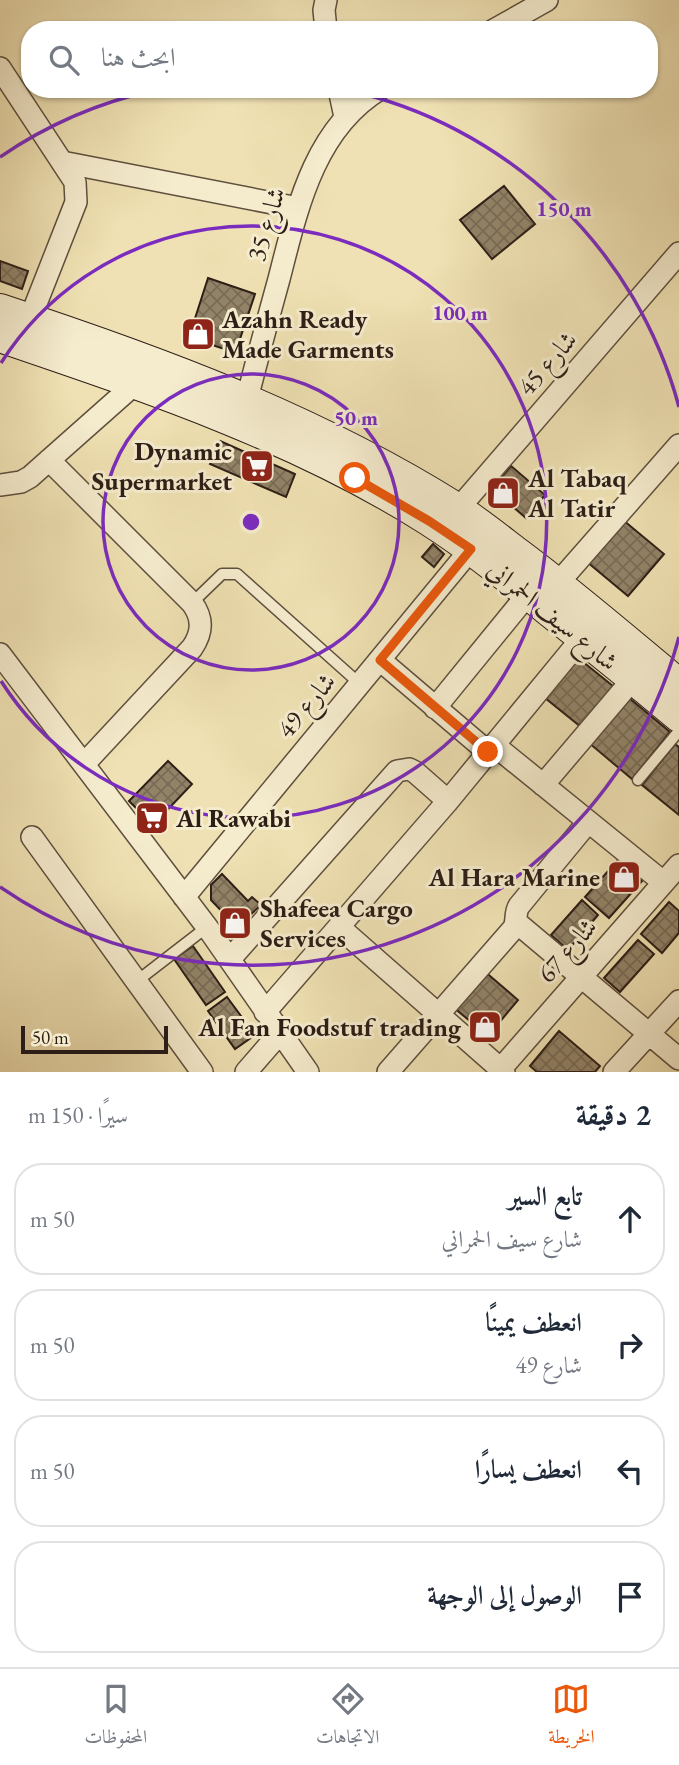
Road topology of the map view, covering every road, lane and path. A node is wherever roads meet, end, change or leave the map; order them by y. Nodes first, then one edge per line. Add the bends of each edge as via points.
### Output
1 (326, 0) edge
2 (547, 0) edge
3 (325, 21) edge
4 (510, 21) edge
5 (0, 68) edge
6 (341, 98) edge
7 (367, 98) edge
8 (345, 117) junction
9 (62, 162) junction
10 (298, 208) junction
11 (679, 253) edge
12 (0, 309) edge
13 (30, 319) junction
14 (0, 337) edge
15 (136, 383) junction
16 (247, 399) junction
17 (679, 445) edge
18 (49, 460) junction
19 (0, 485) edge
20 (458, 509) junction
21 (471, 549) junction
22 (558, 583) junction
23 (528, 594) junction
24 (192, 603) junction
25 (582, 638) junction
26 (0, 654) edge
27 (380, 660) junction
28 (675, 673) edge
29 (633, 679) junction
30 (360, 684) junction
31 (435, 708) junction
32 (679, 717) edge
33 (679, 731) edge
34 (491, 749) junction
35 (84, 764) junction
36 (638, 780) dead end
37 (543, 785) junction
38 (447, 802) junction
39 (588, 822) junction
40 (33, 837) dead end
41 (679, 865) edge
42 (663, 883) junction
43 (184, 897) junction
44 (516, 922) junction
45 (339, 927) junction
46 (208, 928) junction
47 (230, 959) junction
48 (582, 976) junction
49 (137, 981) junction
50 (679, 1001) edge
51 (265, 1012) junction
52 (439, 1014) junction
53 (279, 1034) junction
54 (650, 1034) junction
55 (679, 1059) edge
56 (501, 1071) edge
57 (202, 1072) edge
58 (246, 1072) edge
59 (308, 1072) edge
60 (388, 1072) edge
61 (614, 1072) edge

1 - 3 street
2 - 4 street
5 - 9 street
6 - 8 street
7 - 8 street, شارع 35
8 - 10 street, شارع 35 via 327,142
9 - 10 street
9 - 13 street via 75,182 76,202
10 - 16 street, شارع 35
11 - 20 street, شارع 45
12 - 13 street, شارع سيف الحمراني
13 - 16 street, شارع سيف الحمراني
14 - 15 street, شارع سيف الحمراني
15 - 18 street
15 - 21 street, شارع سيف الحمراني via 335,468
16 - 20 street, شارع سيف الحمراني via 334,438
17 - 22 street
18 - 19 street via 30,477
18 - 24 street
20 - 22 street, شارع سيف الحمراني
21 - 23 street, شارع سيف الحمراني
21 - 27 street, شارع 49
22 - 28 street, شارع سيف الحمراني
23 - 25 street, شارع سيف الحمراني
23 - 31 street
24 - 30 lane via 222,574 237,574
24 - 35 street via 201,630 192,648
25 - 29 street, شارع سيف الحمراني
25 - 34 street
26 - 35 street
27 - 30 street, شارع 49
27 - 31 street
29 - 32 street, شارع سيف الحمراني
29 - 37 street
30 - 43 street, شارع 49
31 - 34 street
33 - 36 lane
34 - 37 street
34 - 38 street
35 - 43 street
37 - 39 street
38 - 45 street
38 - 47 street via 415,772 397,771
39 - 42 street
39 - 44 street via 519,906
40 - 49 street
41 - 42 street, شارع 67
42 - 48 street, شارع 67
43 - 46 street
44 - 48 street
44 - 52 street
45 - 51 street
45 - 52 street
46 - 47 street
46 - 49 lane
47 - 51 street
48 - 54 street
48 - 56 street, شارع 67
49 - 57 street
50 - 54 street
51 - 53 street
52 - 56 street
52 - 60 street
53 - 58 street
53 - 59 street
54 - 55 street
54 - 61 street

